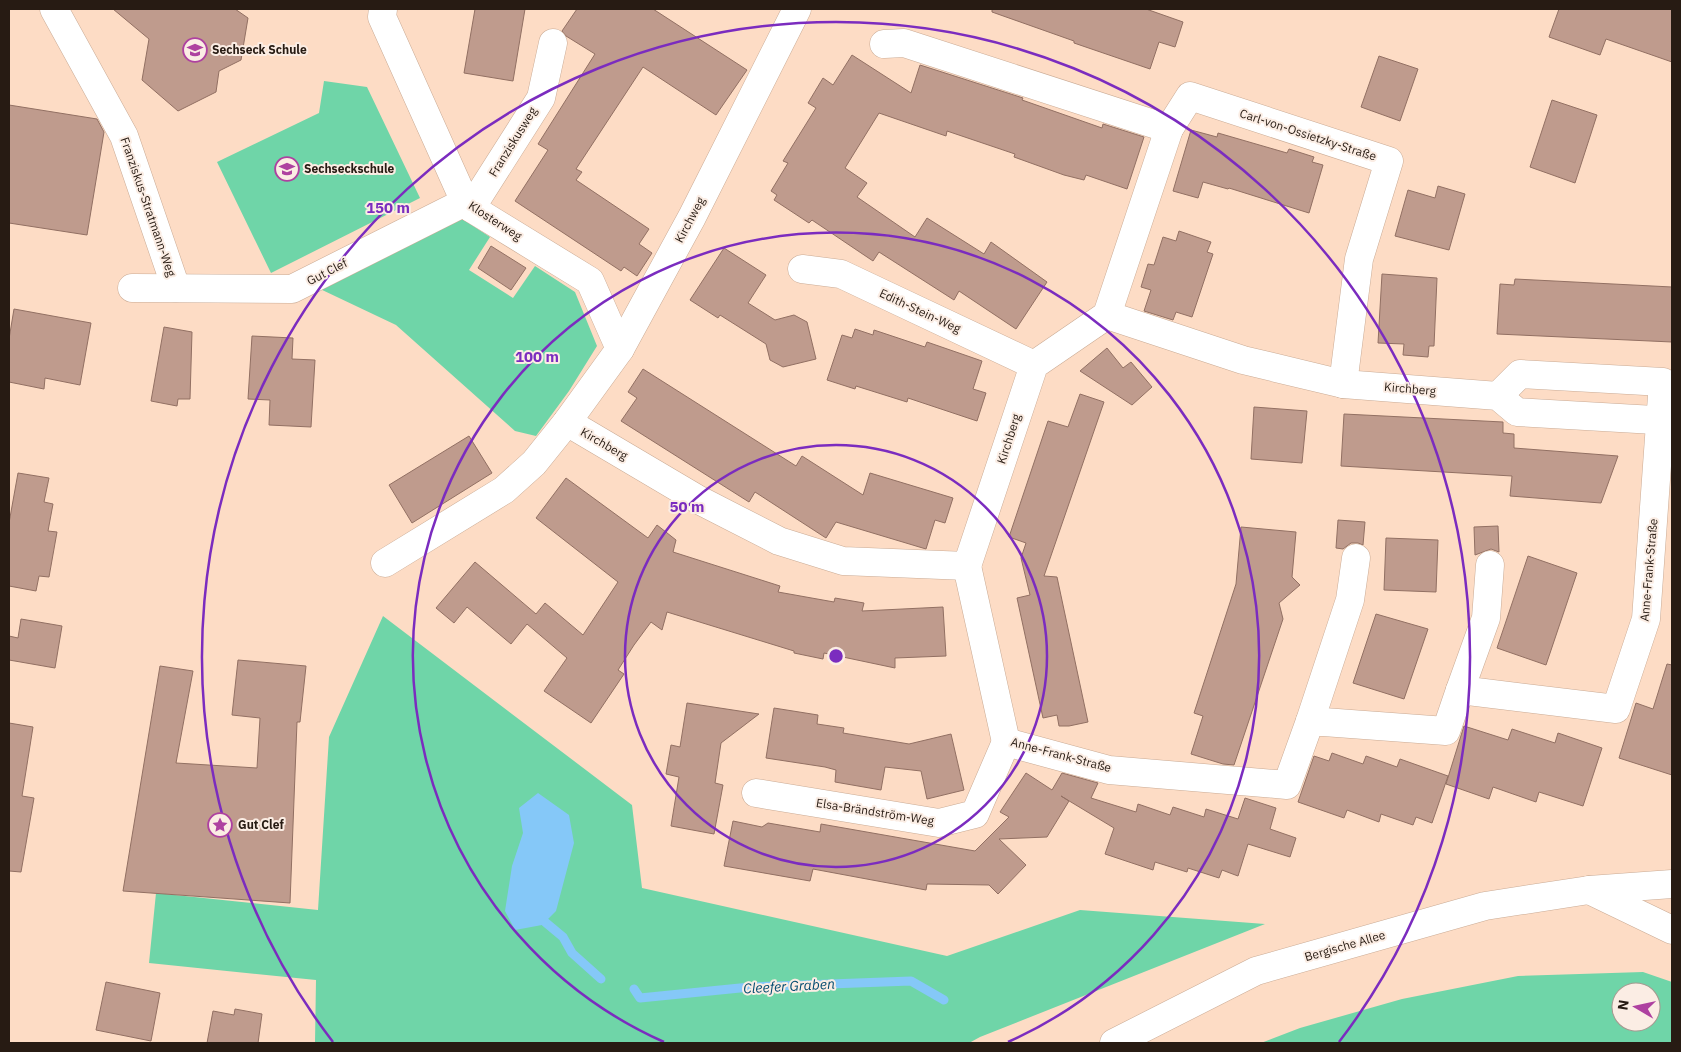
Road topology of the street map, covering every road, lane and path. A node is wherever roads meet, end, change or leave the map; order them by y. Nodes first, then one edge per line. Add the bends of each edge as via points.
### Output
1 (54, 9) edge
2 (383, 9) edge
3 (797, 9) edge
4 (553, 43) dead end
5 (884, 44) dead end
6 (1170, 129) junction
7 (468, 205) junction
8 (802, 270) dead end
9 (132, 288) dead end
10 (176, 288) junction
11 (1107, 315) junction
12 (620, 349) junction
13 (1034, 365) junction
14 (1343, 384) junction
15 (1498, 396) junction
16 (1667, 421) edge
17 (567, 422) junction
18 (1356, 558) dead end
19 (385, 563) dead end
20 (1490, 564) dead end
21 (968, 566) junction
22 (1460, 690) junction
23 (1310, 721) junction
24 (1006, 742) junction
25 (756, 793) dead end
26 (1672, 884) edge
27 (1589, 890) junction
28 (1672, 930) edge
29 (1114, 1043) edge

1 - 10 street, Franziskus-Stratmann-Weg via 124,136
2 - 7 street, Klosterweg via 382,17
3 - 12 street, Kirchweg via 692,217
4 - 7 street, Franziskusweg via 541,98
5 - 6 street via 904,43
6 - 11 street, Carl-von-Ossietzky-Straße
6 - 14 street, Carl-von-Ossietzky-Straße via 1190,96 1389,161 1359,259
7 - 10 street, Gut Clef via 292,289
7 - 12 street, Klosterweg via 590,280
8 - 13 street, Edith-Stein-Weg via 841,274
9 - 10 street, Franziskus-Stratmann-Weg
11 - 13 street
11 - 14 street, Kirchberg via 1243,360
12 - 17 street, Kirchweg
13 - 21 street, Kirchberg
14 - 15 street, Kirchberg
15 - 16 street via 1517,412
15 - 16 street via 1520,374 1663,382
16 - 22 street, Anne-Frank-Straße via 1646,619 1616,708
17 - 19 street via 534,463 504,490
17 - 21 street, Kirchberg via 699,500 779,541 843,561
18 - 23 street, Anne-Frank-Straße via 1350,600
20 - 22 street via 1486,618
21 - 24 street, Anne-Frank-Straße
22 - 23 street via 1446,731
23 - 24 street, Anne-Frank-Straße via 1287,785 1109,770
24 - 25 street, Elsa-Brändström-Weg via 975,814 939,823
26 - 27 street, Bergische Allee
27 - 28 street
27 - 29 street, Bergische Allee via 1485,906 1256,971

